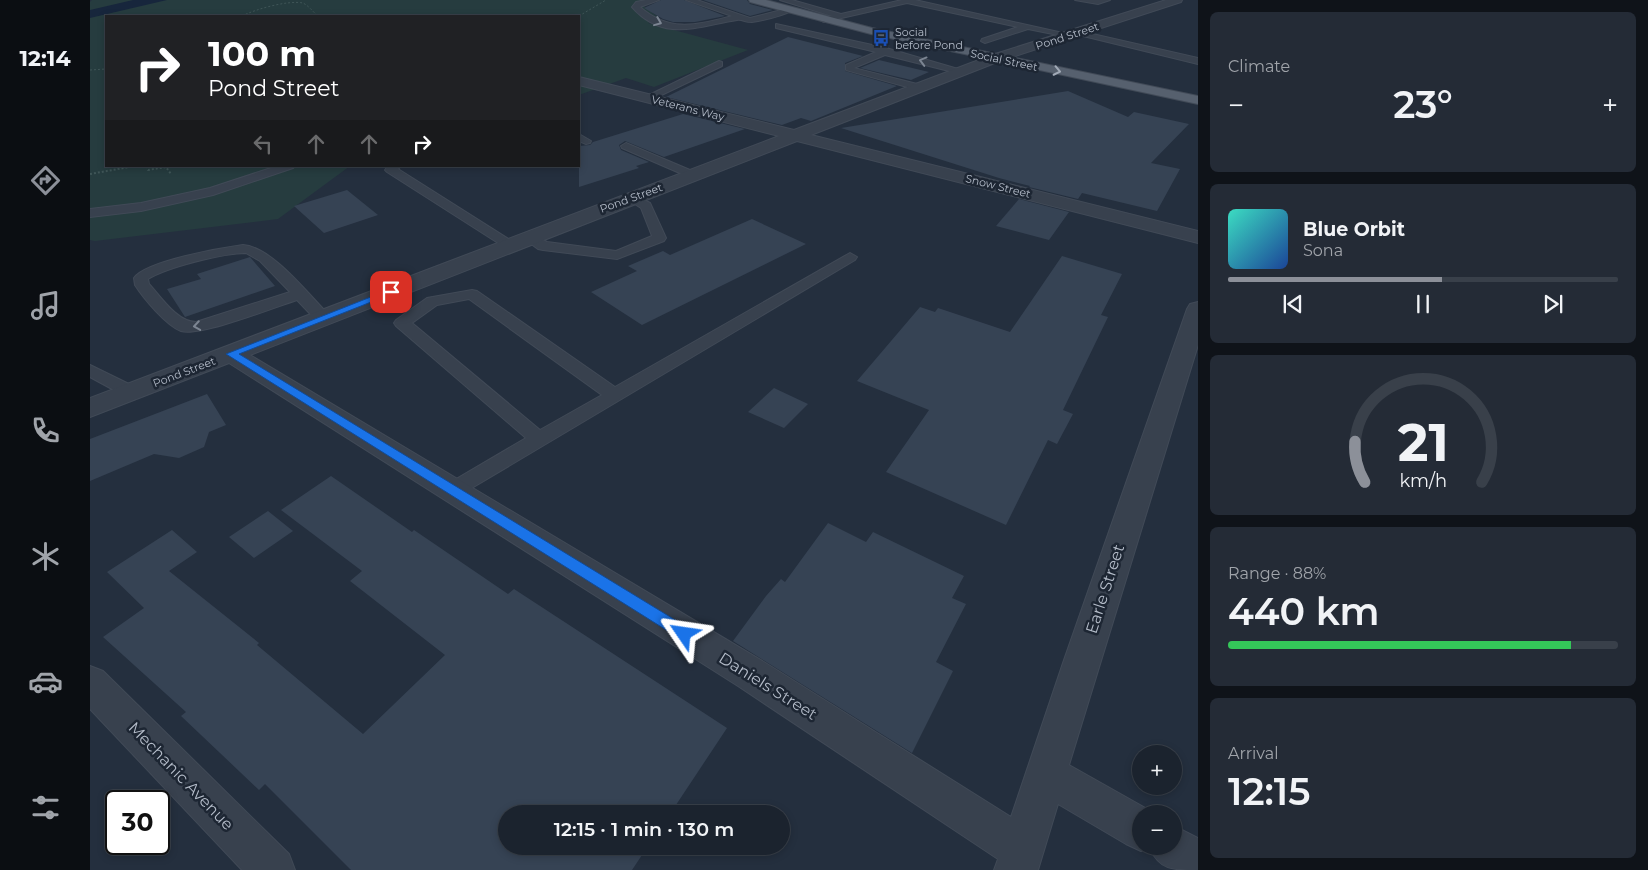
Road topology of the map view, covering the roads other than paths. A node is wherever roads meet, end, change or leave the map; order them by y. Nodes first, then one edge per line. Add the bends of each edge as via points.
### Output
1 (655, 0) edge
2 (690, 0) edge
3 (754, 0) edge
4 (909, 0) edge
5 (1079, 0) edge
6 (1106, 0) edge
7 (1177, 0) edge
8 (787, 5) edge
9 (850, 5) dead end
10 (868, 9) junction
11 (808, 15) junction
12 (841, 16) junction
13 (739, 17) junction
14 (750, 20) junction
15 (824, 20) junction
16 (1027, 26) junction
17 (675, 28) junction
18 (871, 31) junction
19 (1073, 34) junction
20 (842, 40) junction
21 (985, 41) dead end
22 (886, 51) junction
23 (996, 58) junction
24 (1198, 61) edge
25 (719, 64) dead end
26 (961, 71) junction
27 (580, 81) edge
28 (918, 88) junction
29 (648, 98) junction
30 (1196, 98) edge
31 (797, 135) junction
32 (626, 146) dead end
33 (286, 167) edge
34 (394, 167) edge
35 (694, 175) junction
36 (632, 198) junction
37 (90, 213) edge
38 (1198, 237) edge
39 (529, 238) junction
40 (511, 245) junction
41 (850, 257) dead end
42 (300, 294) junction
43 (1198, 309) edge
44 (323, 318) junction
45 (220, 320) joint
46 (231, 354) junction
47 (90, 370) edge
48 (130, 392) junction
49 (614, 395) junction
50 (90, 408) edge
51 (540, 439) junction
52 (452, 490) junction
53 (90, 683) edge
54 (1047, 775) junction
55 (1132, 825) edge
56 (1182, 853) edge
57 (1019, 860) edge
58 (1198, 862) edge
59 (273, 870) edge

1 -> 17 lane via 636,7 650,19
2 - 13 lane
3 - 8 main road, Social Street
4 - 10 lane
4 - 16 lane
5 - 6 lane
7 - 19 street, Pond Street
8 - 11 main road, Social Street
8 - 12 lane
8 - 14 lane
9 - 10 lane
10 - 12 lane
11 - 15 main road, Social Street
11 - 20 lane via 779,26
12 - 15 lane
13 - 14 lane
13 - 17 lane
14 - 17 lane via 696,32
15 - 18 main road, Social Street
16 - 19 lane
16 - 21 lane
18 - 20 lane
18 - 23 main road, Social Street
19 - 23 street, Pond Street
19 - 24 lane
20 - 22 lane
26 -> 22 lane
22 - 28 lane via 849,67 850,70
23 - 26 street, Pond Street
23 -> 30 main road, Social Street
25 - 29 lane
26 - 28 street, Pond Street
27 - 29 street, Veterans Way
28 - 31 street, Pond Street
29 - 31 street, Veterans Way
31 - 35 street, Pond Street
31 - 38 street, Snow Street
32 - 35 lane
33 - 37 lane via 204,193 141,207
34 - 40 lane via 391,170
35 - 36 street, Pond Street
36 - 39 street, Pond Street
36 - 39 lane via 646,206 659,238 617,255 543,246
39 - 40 street, Pond Street
40 - 44 street, Pond Street
41 - 49 lane
42 - 44 lane
42 - 45 lane
45 -> 42 lane via 186,328 175,321 142,285 141,278 152,271 204,256 245,249 265,258
43 - 54 street, Earle Street
44 - 46 street, Pond Street
46 - 48 street, Pond Street
46 - 52 street, Daniels Street
47 - 48 lane
48 - 50 street, Pond Street
49 - 51 lane
49 - 51 lane via 472,294 432,301 402,323
51 - 52 lane
52 - 57 street, Daniels Street via 750,674
53 - 59 street, Mechanic Avenue
54 - 55 street
54 - 57 street, Earle Street
56 - 58 street

